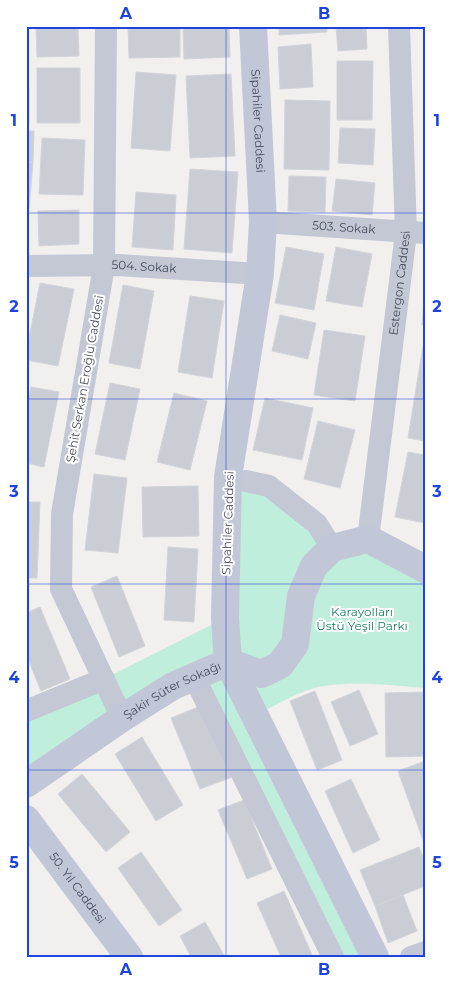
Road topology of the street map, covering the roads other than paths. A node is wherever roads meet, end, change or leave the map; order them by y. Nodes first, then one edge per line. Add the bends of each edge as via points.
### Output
1 (106, 26) edge
2 (253, 26) edge
3 (399, 26) edge
4 (263, 222) junction
5 (415, 233) edge
6 (26, 266) edge
7 (104, 266) junction
8 (260, 274) junction
9 (246, 481) dead end
10 (368, 538) junction
11 (332, 548) junction
12 (425, 569) edge
13 (228, 662) junction
14 (194, 677) junction
15 (104, 679) junction
16 (26, 711) edge
17 (122, 718) junction
18 (26, 784) edge
19 (26, 819) edge
20 (425, 952) edge
21 (129, 957) edge
22 (332, 957) edge
23 (375, 957) edge
24 (411, 957) edge

1 - 7 street, Şehit Serkan Eroğlu Caddesi
2 - 4 main road, Sipahiler Caddesi
3 - 5 street, Estergon Caddesi
4 - 5 street, 503. Sokak
4 - 8 main road, Sipahiler Caddesi
5 - 10 street, Estergon Caddesi
6 - 7 street, 504. Sokak
7 - 8 street, 504. Sokak
7 - 15 street, Şehit Serkan Eroğlu Caddesi via 62,514 61,589
8 - 13 main road, Sipahiler Caddesi via 228,477 225,618
9 - 11 street via 270,486 317,524
10 - 11 main road, Şakir Süter Sokağı
10 - 12 main road
11 - 13 main road, Şakir Süter Sokağı via 314,566 301,596 295,644 280,665 261,674
13 - 14 main road, Şakir Süter Sokağı
13 - 23 main road, Sipahiler Caddesi
14 - 17 main road, Şakir Süter Sokağı via 173,686
14 - 22 street
15 - 16 street
15 - 17 street, Şehit Serkan Eroğlu Caddesi
17 - 18 main road, Şakir Süter Sokağı
19 - 21 main road, 50. Yıl Caddesi
20 - 24 street

